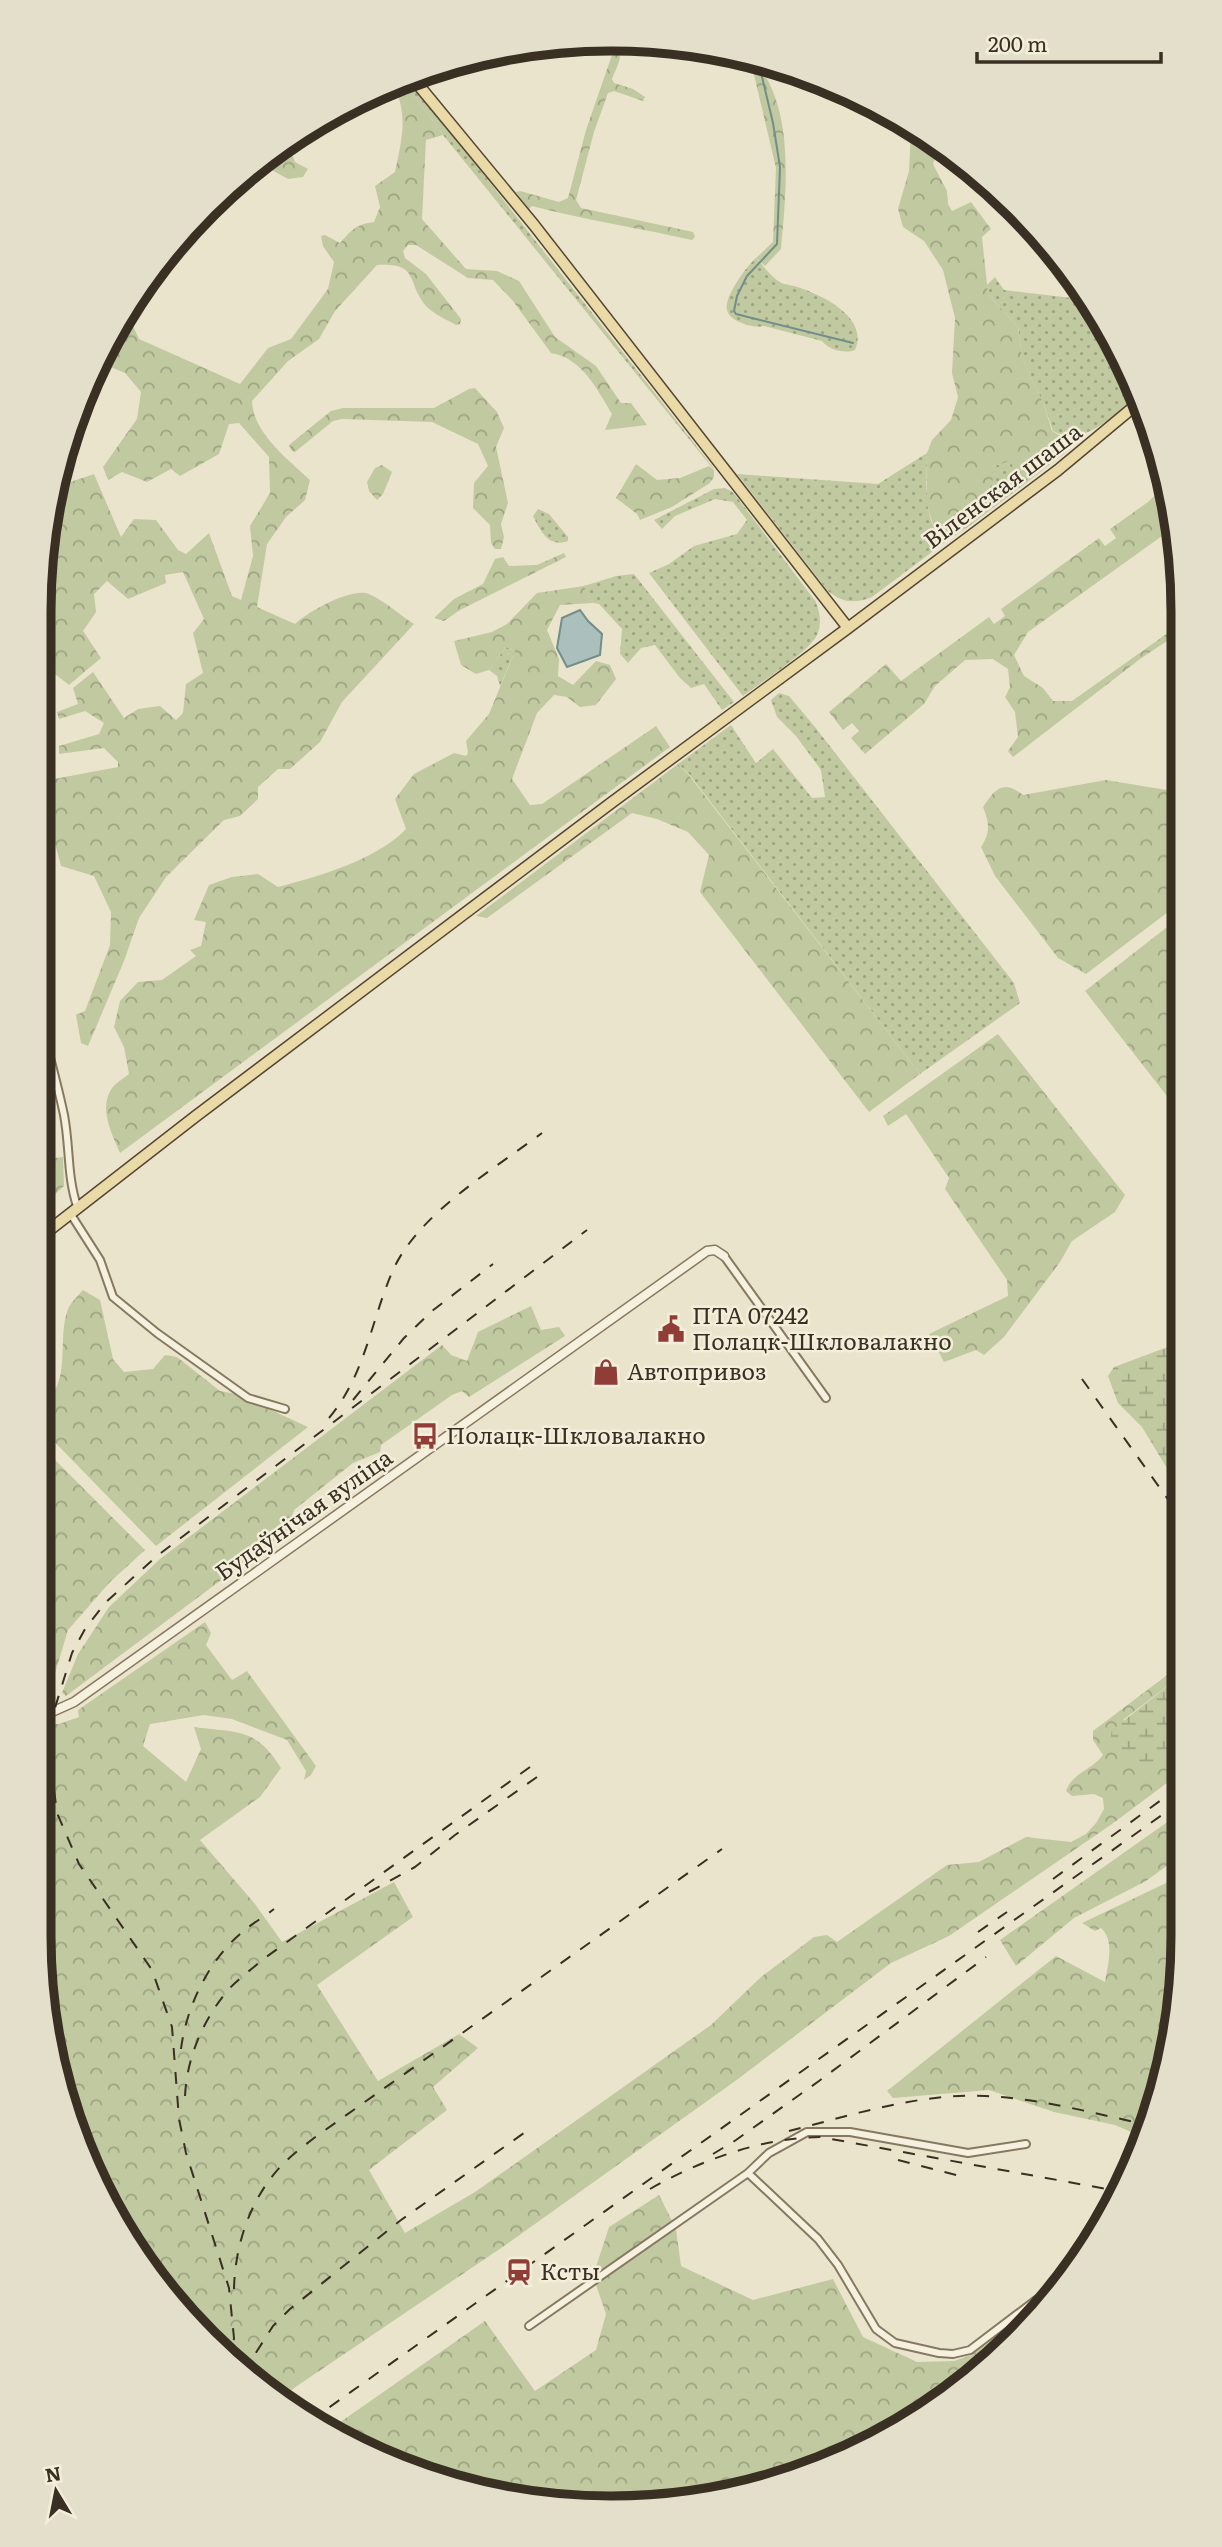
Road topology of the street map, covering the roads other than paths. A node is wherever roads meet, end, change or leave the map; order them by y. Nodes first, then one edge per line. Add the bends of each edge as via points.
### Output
1 (418, 85) edge
2 (1133, 407) edge
3 (848, 628) junction
4 (51, 1065) edge
5 (74, 1209) junction
6 (51, 1228) edge
7 (724, 1256) joint
8 (826, 1398) dead end
9 (285, 1409) dead end
10 (51, 1711) edge
11 (1026, 2144) dead end
12 (748, 2173) junction
13 (1036, 2300) edge
14 (528, 2326) dead end

1 - 3 main road via 534,225
2 - 3 main road, Віленская шаша via 1058,470
3 - 5 main road, Віленская шаша
4 - 5 street via 64,1115
5 - 6 main road, Віленская шаша
5 - 9 street via 113,1297 248,1398
7 - 8 street
7 - 10 street, Будаўнічая вуліца via 707,1251 74,1702
11 - 12 street via 968,2153 850,2132 807,2132 769,2153
12 - 13 street via 818,2239 876,2329 895,2343 939,2353 970,2350
12 - 14 street

